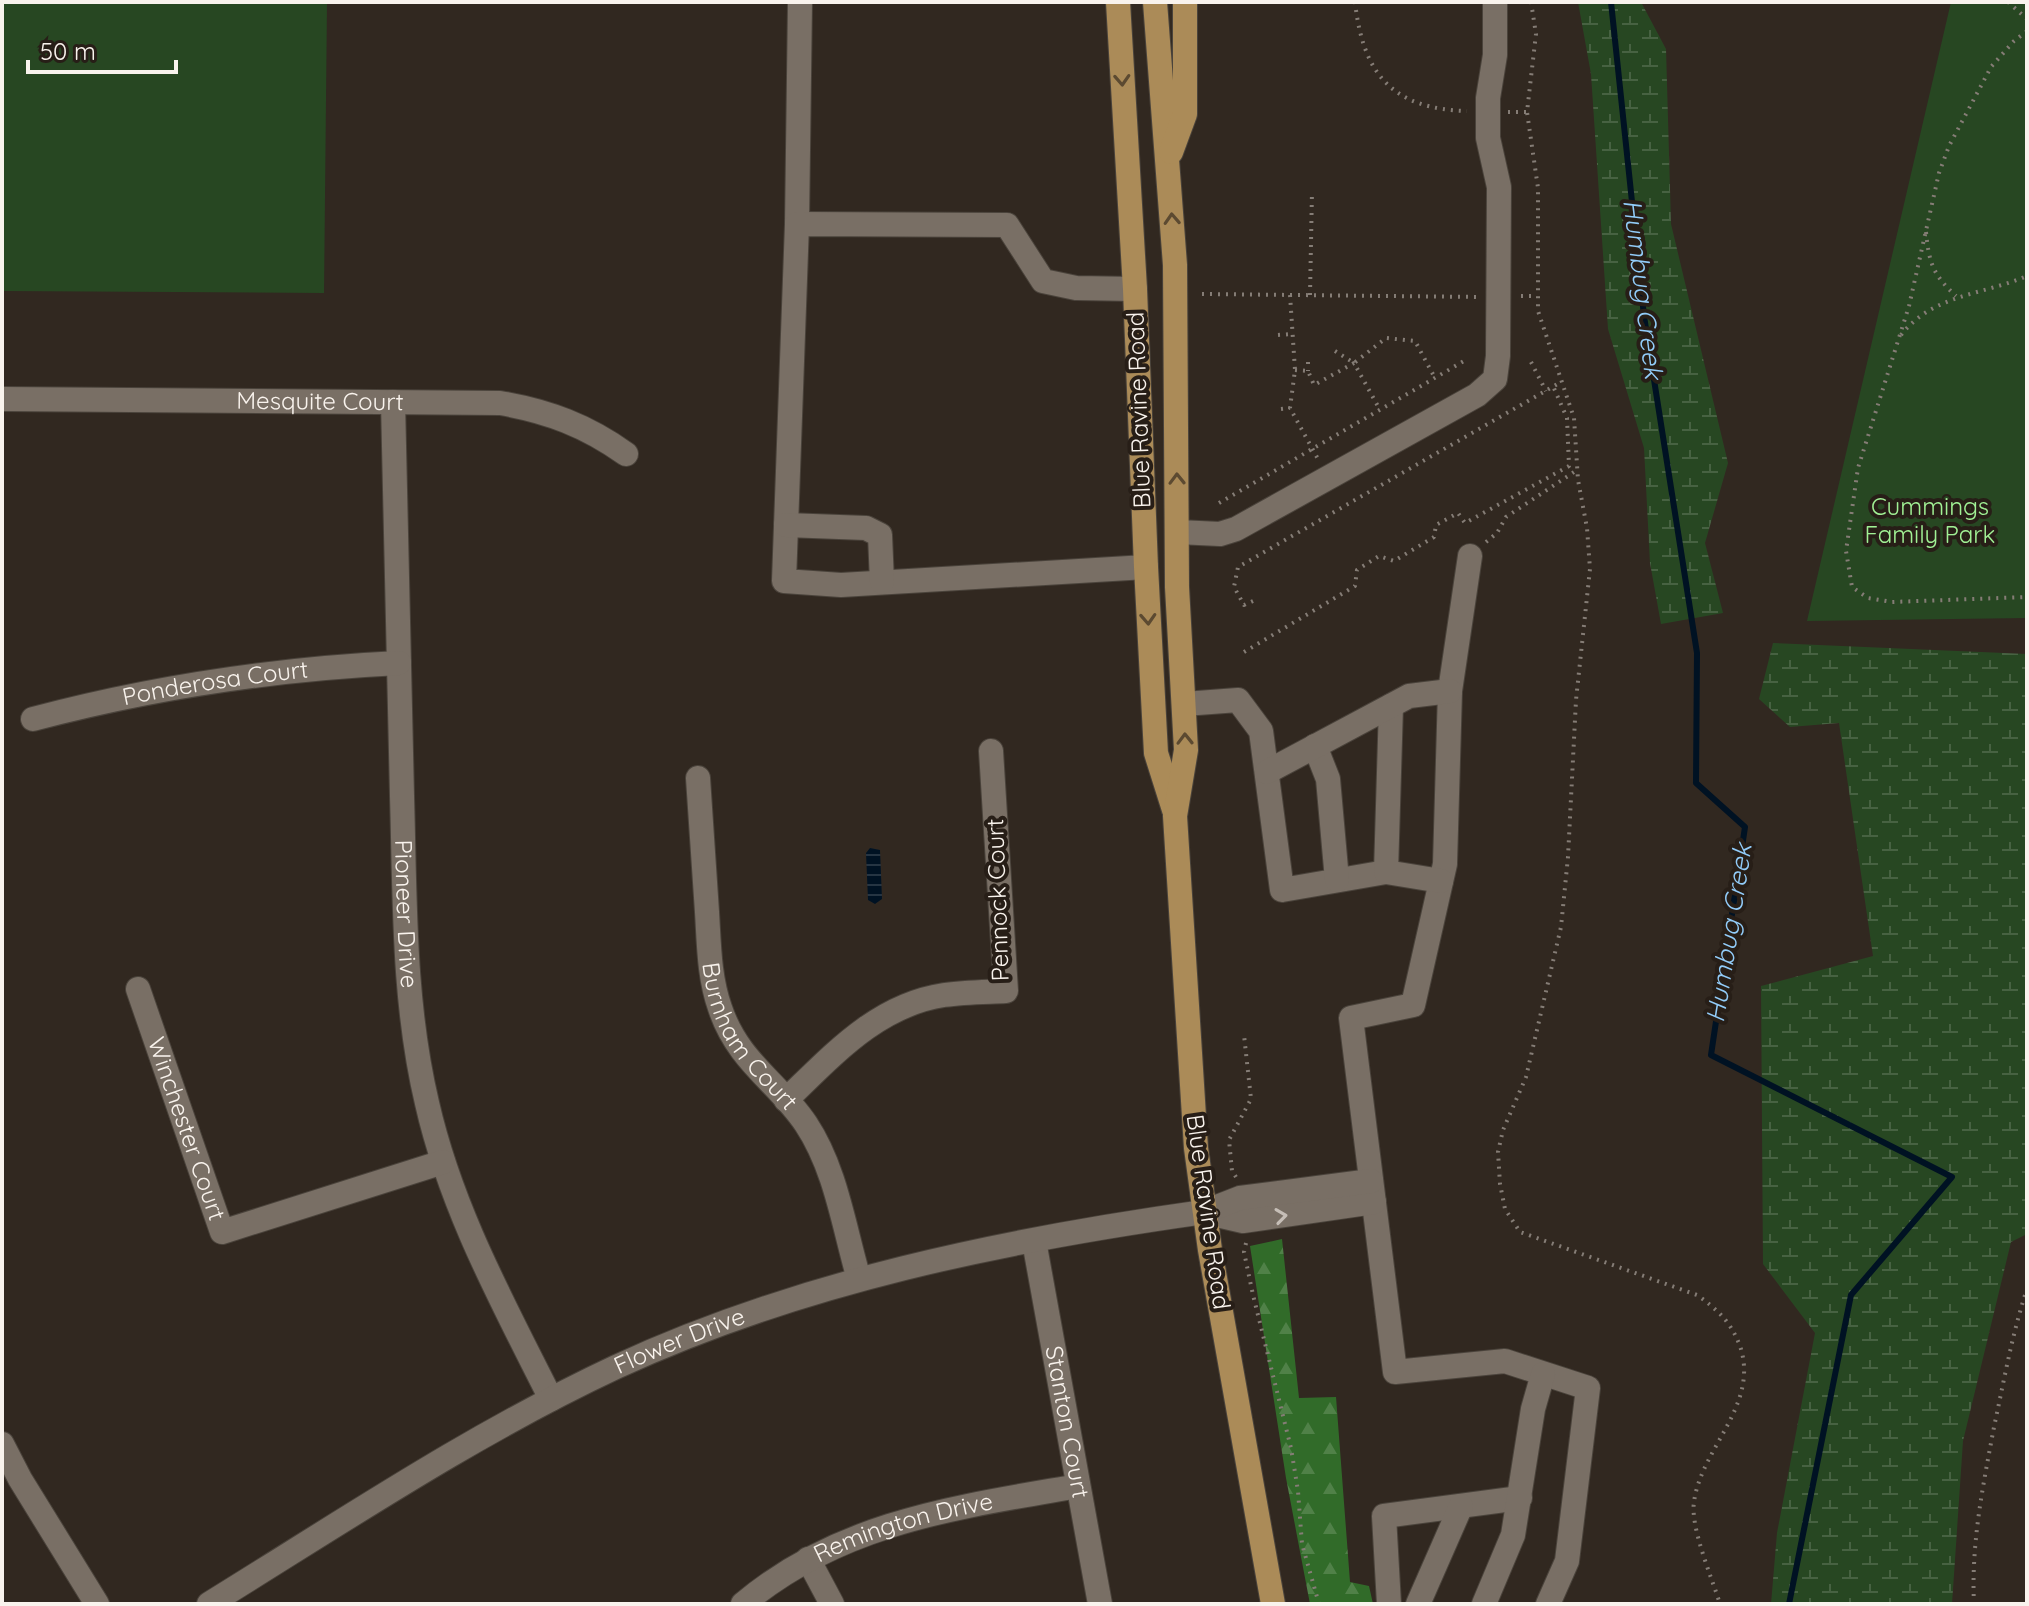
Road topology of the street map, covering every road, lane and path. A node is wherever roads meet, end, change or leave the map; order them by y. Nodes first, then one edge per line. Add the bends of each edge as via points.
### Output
1 (800, 2) edge
2 (1118, 2) edge
3 (1155, 2) edge
4 (1185, 2) edge
5 (1355, 2) edge
6 (1495, 2) edge
7 (1531, 2) edge
8 (2008, 2) edge
9 (2027, 19) edge
10 (2027, 31) edge
11 (1474, 111) dead end
12 (1503, 111) dead end
13 (1527, 112) junction
14 (1169, 158) junction
15 (1312, 191) dead end
16 (797, 224) junction
17 (1926, 229) junction
18 (2027, 276) edge
19 (1135, 289) junction
20 (1202, 294) dead end
21 (1290, 295) junction
22 (1310, 295) junction
23 (1956, 296) junction
24 (1498, 297) junction
25 (1293, 334) junction
26 (1278, 335) dead end
27 (1898, 340) junction
28 (1335, 351) dead end
29 (1464, 361) dead end
30 (1308, 362) dead end
31 (1531, 362) dead end
32 (1354, 363) junction
33 (1295, 370) junction
34 (1308, 371) junction
35 (1435, 378) junction
36 (1561, 382) junction
37 (1553, 386) junction
38 (1546, 391) junction
39 (2, 399) edge
40 (393, 402) junction
41 (1290, 408) junction
42 (1281, 409) dead end
43 (1380, 410) junction
44 (1312, 449) junction
45 (626, 454) dead end
46 (1577, 470) junction
47 (1219, 503) dead end
48 (786, 525) junction
49 (1178, 532) junction
50 (1470, 556) joint
51 (1146, 567) junction
52 (882, 582) junction
53 (2027, 597) edge
54 (1253, 601) dead end
55 (1244, 652) dead end
56 (399, 663) junction
57 (1450, 691) junction
58 (1184, 704) junction
59 (1391, 706) junction
60 (33, 719) dead end
61 (1315, 746) junction
62 (991, 751) dead end
63 (1267, 772) junction
64 (698, 778) dead end
65 (1175, 816) junction
66 (1386, 872) junction
67 (1337, 880) junction
68 (1441, 881) junction
69 (138, 989) dead end
70 (1244, 1035) dead end
71 (786, 1100) junction
72 (443, 1162) junction
73 (1239, 1182) dead end
74 (1373, 1191) junction
75 (1204, 1212) junction
76 (1252, 1237) dead end
77 (1034, 1241) junction
78 (859, 1279) junction
79 (2027, 1289) edge
80 (1543, 1374) junction
81 (551, 1399) junction
82 (2, 1444) edge
83 (1078, 1486) junction
84 (1520, 1498) junction
85 (1461, 1506) junction
86 (808, 1559) junction
87 (97, 1604) edge
88 (209, 1604) edge
89 (743, 1604) edge
90 (832, 1604) edge
91 (1100, 1604) edge
92 (1273, 1604) edge
93 (1319, 1604) edge
94 (1389, 1604) edge
95 (1418, 1604) edge
96 (1484, 1604) edge
97 (1548, 1604) edge
98 (1720, 1604) edge
99 (1974, 1604) edge

1 - 16 street
2 -> 19 main road, Blue Ravine Road
3 - 14 main road, Blue Ravine Road
4 - 14 main road via 1185,114
5 - 11 path via 1371,63 1396,92 1427,108
6 - 24 street via 1488,138 1499,187
7 - 13 path via 1536,34
8 - 9 path
10 - 17 path via 1991,67 1968,108 1939,173
12 - 13 path
13 - 36 path via 1538,188 1538,311
49 -> 14 main road, Blue Ravine Road
15 - 22 path
16 - 19 street via 1007,225 1043,281 1076,288
16 - 48 street
17 - 23 path via 1936,276
17 - 27 path
18 - 23 path via 1993,290
19 - 51 main road, Blue Ravine Road
20 - 21 path
21 - 22 path
21 - 25 path
22 - 24 path
23 - 27 path via 1909,326
24 - 49 street via 1495,379 1477,395 1236,529 1220,534
25 - 26 path
25 - 33 path
27 - 53 path via 1858,468 1846,551 1852,587 1868,598 1892,602
28 - 32 path
29 - 35 path
30 - 34 path
31 - 38 path
32 - 34 path via 1312,387
32 - 35 path via 1386,338 1415,341
32 - 43 path
33 - 34 path
33 - 41 path
35 - 43 path
36 - 37 path
36 - 46 path via 1574,418
37 - 38 path
37 - 55 path via 1567,418 1569,466 1465,523 1458,513 1436,525 1434,537 1394,561 1379,556 1357,570 1355,586
38 - 54 path via 1238,567 1234,587 1244,605
39 - 40 street, Mesquite Court
40 - 45 street, Mesquite Court via 532,408 578,424
40 - 56 street, Pioneer Drive
41 - 42 path
41 - 44 path
43 - 44 path
44 - 47 path
46 - 50 path via 1506,517 1497,533
46 - 98 path via 1590,569 1574,723 1565,894 1529,1068 1500,1141 1497,1163 1505,1209 1520,1232 1697,1295 1720,1312 1735,1334 1744,1366 1742,1388 1693,1510
48 - 52 street via 866,528 880,535
48 - 52 street via 784,581
49 - 58 main road, Blue Ravine Road
50 - 57 street
51 - 52 street
51 -> 65 main road, Blue Ravine Road via 1156,753
56 - 60 street, Ponderosa Court via 173,686
56 - 72 street, Pioneer Drive via 408,981 416,1050
57 - 59 street via 1409,696
57 - 68 street
58 - 63 street via 1238,700 1261,731
65 -> 58 main road, Blue Ravine Road via 1186,750
59 - 61 street
59 - 66 street
61 - 63 street
61 - 67 street via 1328,779
62 - 71 street, Pennock Court via 1006,991 946,995 890,1012 845,1044
63 - 67 street via 1282,890
64 - 71 street, Burnham Court via 714,991 748,1061
65 - 75 main road, Blue Ravine Road
66 - 67 street
66 - 68 street
68 - 74 street via 1413,1005 1351,1018
69 - 72 street, Winchester Court via 222,1232
70 - 73 path via 1251,1099 1229,1140 1232,1171
71 - 78 street, Burnham Court via 825,1161
72 - 81 street, Pioneer Drive via 482,1262
74 - 75 street, Flower Drive via 1240,1198
74 - 80 street via 1395,1372 1505,1361
75 - 77 street, Flower Drive
75 - 92 main road, Blue Ravine Road
76 - 93 path via 1244,1252 1291,1448 1302,1544
77 - 78 street, Flower Drive
77 - 83 street, Stanton Court
78 - 81 street, Flower Drive via 698,1333
79 - 99 path via 1976,1519
80 - 84 street
80 - 97 street via 1588,1388 1567,1561
81 - 88 street, Flower Drive via 467,1444
82 - 87 street
83 - 86 street, Remington Drive via 892,1524
83 - 91 street, Stanton Court
84 - 85 street
84 - 96 street via 1513,1535
85 - 94 street via 1384,1516
85 - 95 street
86 - 89 street, Remington Drive
86 - 90 street

